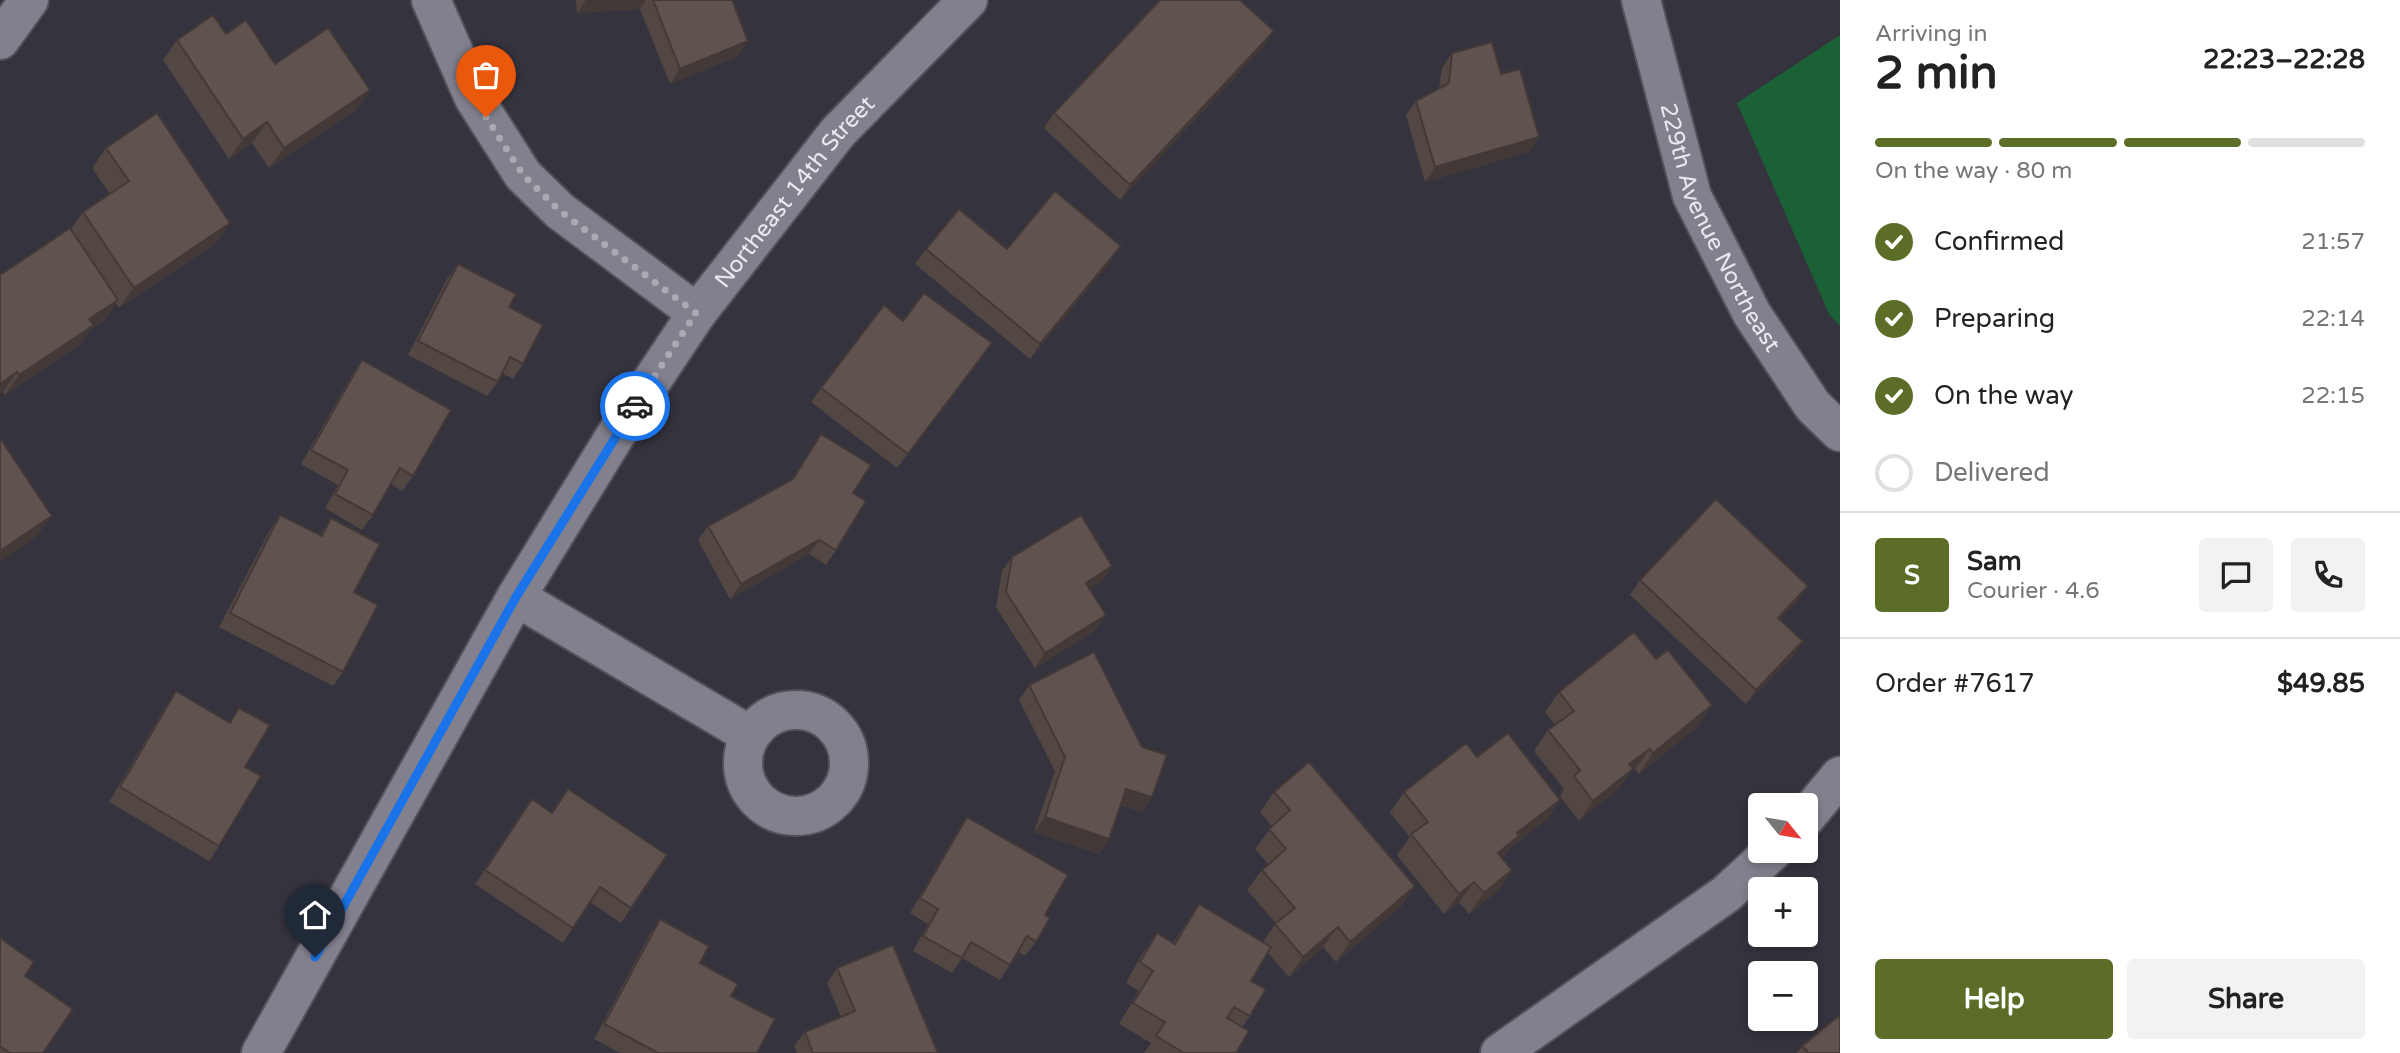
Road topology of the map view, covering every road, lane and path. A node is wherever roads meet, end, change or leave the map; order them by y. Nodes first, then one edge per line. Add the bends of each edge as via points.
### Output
1 (29, 0) edge
2 (430, 0) edge
3 (968, 0) edge
4 (1641, 0) edge
5 (0, 40) edge
6 (696, 313) junction
7 (1840, 432) edge
8 (516, 597) junction
9 (750, 735) dead end
10 (1840, 776) edge
11 (1818, 803) edge
12 (1760, 863) edge
13 (261, 1053) edge
14 (1500, 1053) edge

1 - 5 street
2 - 6 street via 474,98 523,175 560,211
3 - 6 street, Northeast 14th Street via 838,132
4 - 7 street, 229th Avenue Northeast via 1692,196 1752,314 1814,406
6 - 8 street, Northeast 14th Street
8 - 9 street
8 - 13 street, Northeast 14th Street
10 - 11 street
12 - 14 street via 1726,894

